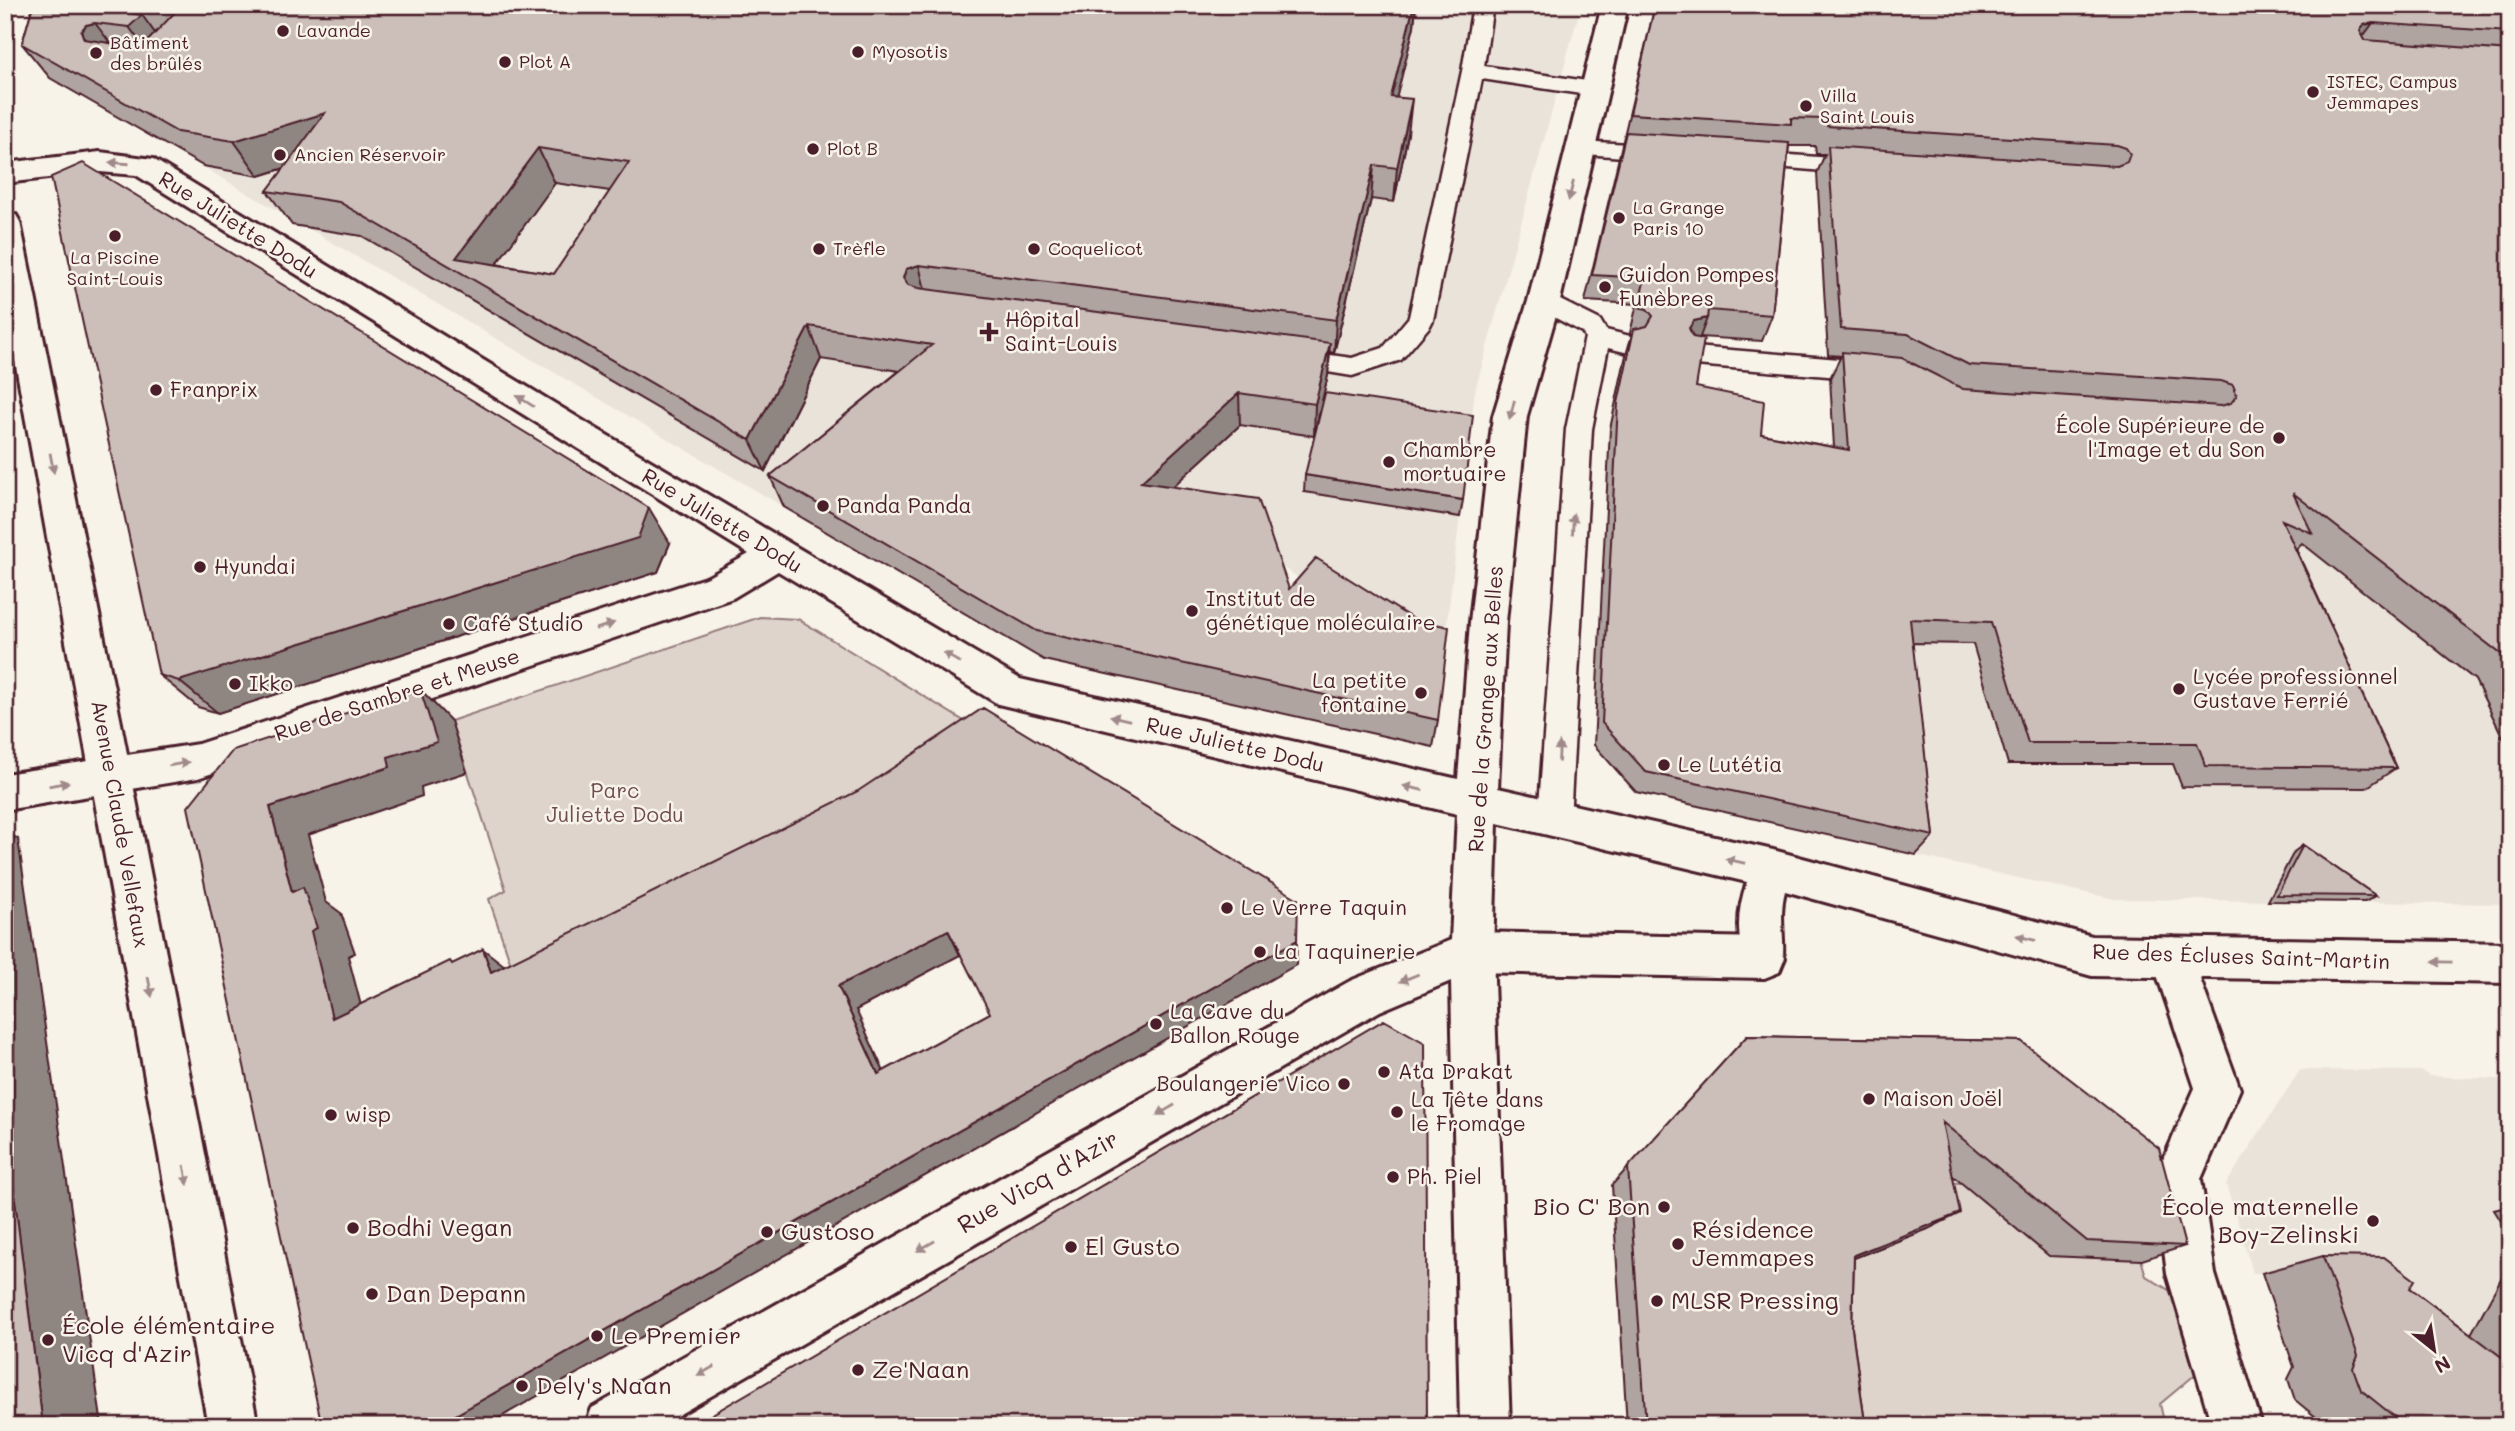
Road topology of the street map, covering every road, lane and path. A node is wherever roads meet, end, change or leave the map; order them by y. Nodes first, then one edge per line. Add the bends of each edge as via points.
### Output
1 (1483, 5) edge
2 (1615, 5) edge
3 (1473, 71) junction
4 (1594, 89) junction
5 (1581, 148) junction
6 (1689, 155) edge
7 (1730, 158) edge
8 (1881, 168) edge
9 (5, 173) edge
10 (5, 222) edge
11 (1544, 301) junction
12 (1598, 337) junction
13 (1629, 344) edge
14 (1269, 356) edge
15 (1695, 356) edge
16 (1905, 379) edge
17 (775, 553) junction
18 (112, 775) junction
19 (5, 792) edge
20 (1479, 803) junction
21 (1554, 820) junction
22 (1773, 869) junction
23 (1472, 952) junction
24 (2172, 957) junction
25 (2510, 963) edge
26 (233, 1426) edge
27 (610, 1426) edge
28 (1485, 1426) edge
29 (2237, 1426) edge

1 - 3 lane
2 - 4 street, Rue de la Grange aux Belles
3 - 4 lane
3 - 14 lane via 1421,320 1392,354 1352,367
4 - 5 street, Rue de la Grange aux Belles
5 - 6 lane
5 -> 11 street, Rue de la Grange aux Belles
7 - 8 lane
17 -> 9 street, Rue Juliette Dodu via 143,166 100,162
10 -> 18 street, Avenue Claude Vellefaux
11 - 12 lane via 1591,327
11 -> 20 street, Rue de la Grange aux Belles via 1510,416 1488,622
12 - 13 lane
21 -> 12 lane via 1579,429
15 - 16 lane via 1894,372
18 -> 17 street, Rue de Sambre et Meuse via 198,761 708,592 754,570
20 -> 17 street, Rue Juliette Dodu via 1011,693
19 -> 18 street, Rue de Sambre et Meuse
18 -> 26 street, Avenue Claude Vellefaux
20 - 21 street, Rue des Écluses Saint-Martin
20 - 23 street, Rue de la Grange aux Belles
22 -> 21 street, Rue des Écluses Saint-Martin
22 - 23 street via 1760,900 1763,958
24 -> 22 street, Rue des Écluses Saint-Martin via 2092,956
23 -> 27 street, Rue Vicq d'Azir via 1365,996
23 - 28 street, Rue de la Grange aux Belles
25 -> 24 street, Rue des Écluses Saint-Martin
24 - 29 street via 2218,1089 2178,1178 2191,1274

